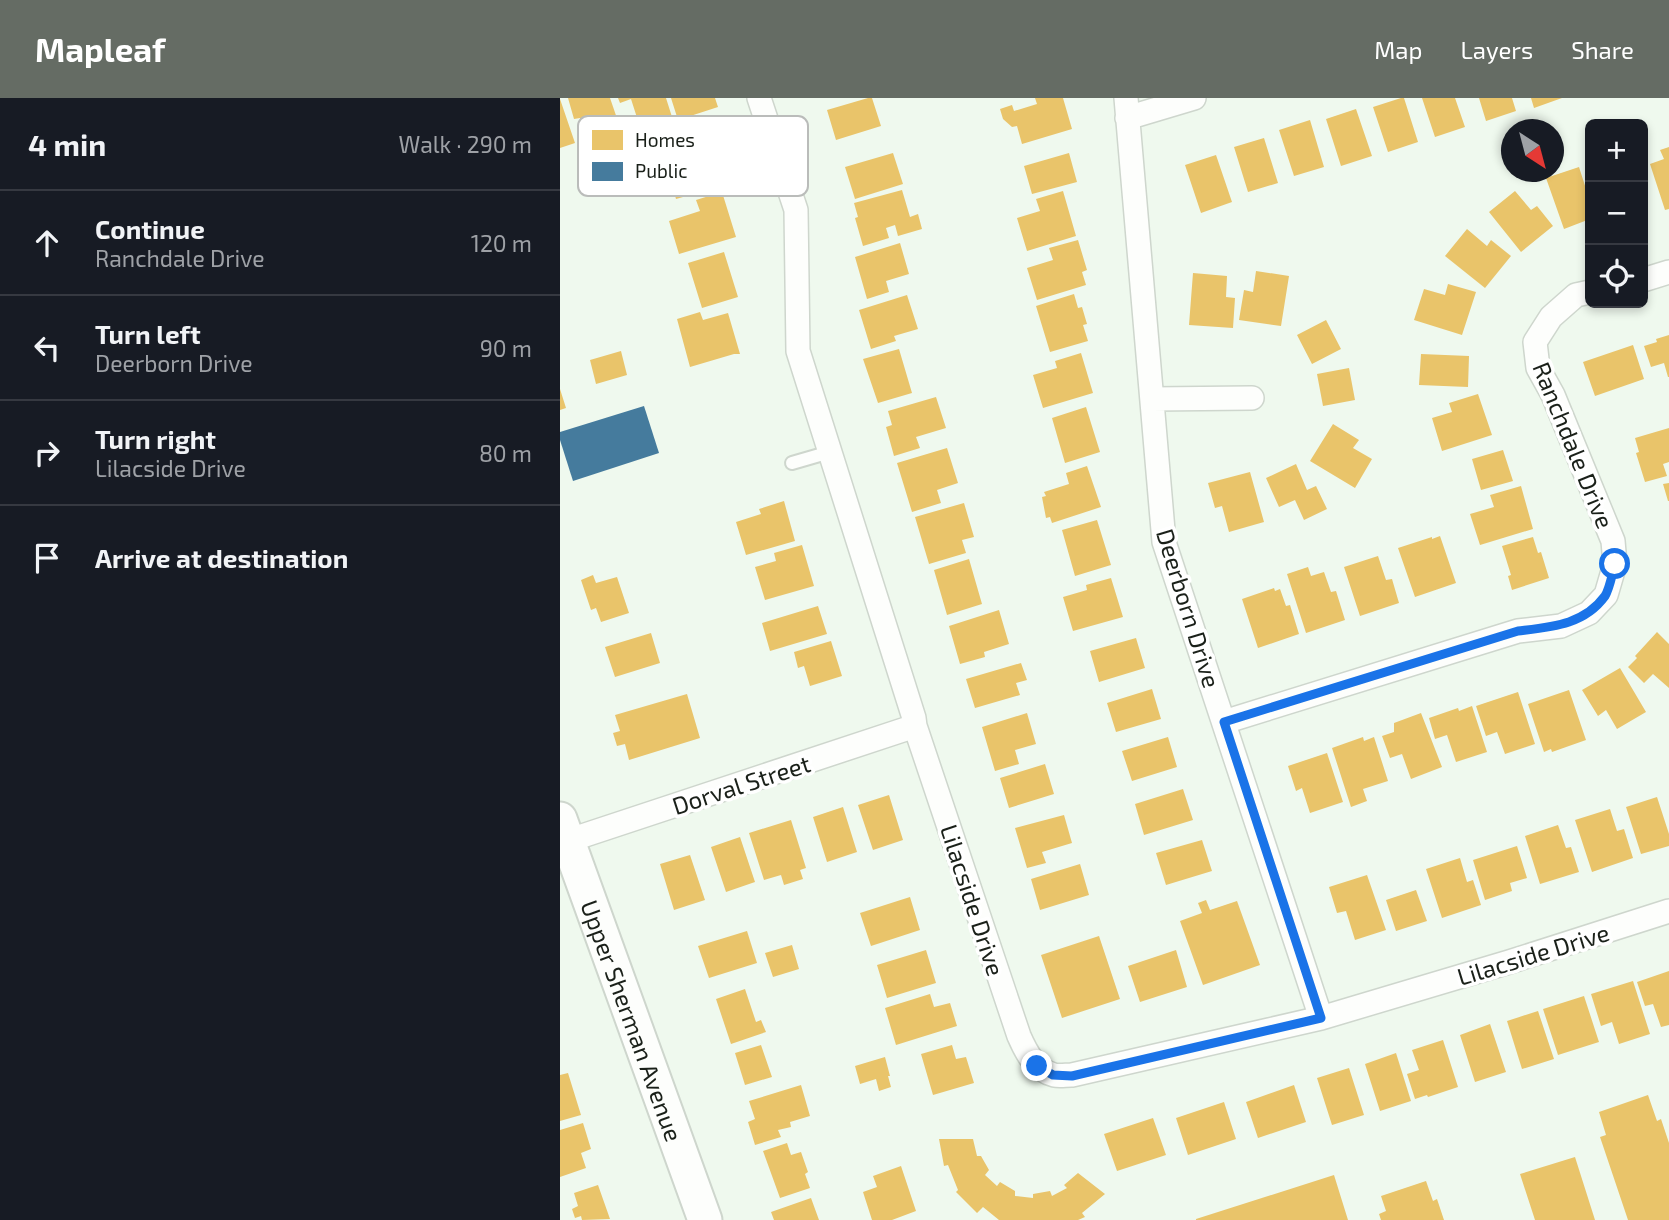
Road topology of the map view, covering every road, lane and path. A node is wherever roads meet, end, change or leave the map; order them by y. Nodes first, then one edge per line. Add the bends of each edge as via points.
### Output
1 (759, 98) edge
2 (1194, 98) edge
3 (1127, 108) edge
4 (765, 116) edge
5 (791, 196) edge
6 (1669, 272) edge
7 (1648, 278) edge
8 (1585, 293) edge
9 (1252, 398) dead end
10 (1152, 399) junction
11 (830, 452) junction
12 (792, 463) dead end
13 (1224, 722) junction
14 (915, 726) junction
15 (563, 830) edge
16 (1669, 911) edge
17 (1321, 1018) junction
18 (705, 1220) edge

1 - 4 street, Lilacside Drive
2 - 3 street
3 - 10 street, Deerborn Drive
5 - 11 street, Lilacside Drive via 796,210 798,351
6 - 7 street
8 - 13 street, Ranchdale Drive via 1576,295 1551,317 1535,342 1538,368 1613,541 1615,564 1606,594 1589,613 1561,626 1518,631
9 - 10 street
10 - 13 street, Deerborn Drive via 1164,542
11 - 12 lane
11 - 14 street, Lilacside Drive
13 - 17 street, Deerborn Drive
14 - 15 street, Dorval Street
14 - 17 street, Lilacside Drive via 1019,1036 1037,1066 1053,1075 1072,1076
15 - 18 main road, Upper Sherman Avenue
16 - 17 street, Lilacside Drive

